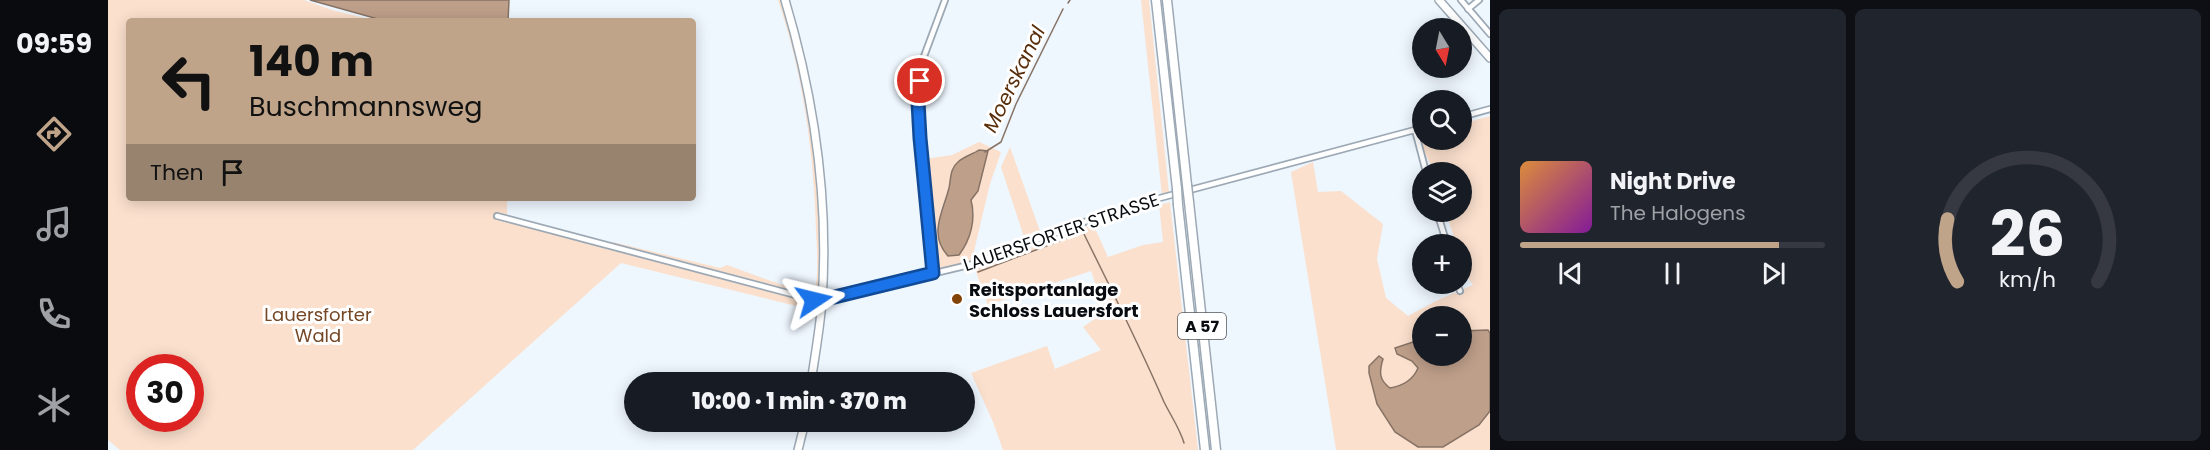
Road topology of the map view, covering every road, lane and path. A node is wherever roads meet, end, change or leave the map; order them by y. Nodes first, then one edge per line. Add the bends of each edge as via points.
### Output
1 (785, 0) edge
2 (945, 0) edge
3 (1156, 0) edge
4 (1167, 0) edge
5 (1439, 0) edge
6 (1461, 0) edge
7 (1479, 0) edge
8 (1468, 9) junction
9 (1490, 34) edge
10 (1490, 58) edge
11 (1490, 110) edge
12 (1472, 114) edge
13 (1412, 131) edge
14 (497, 216) dead end
15 (933, 273) junction
16 (822, 300) junction
17 (813, 372) edge
18 (802, 432) edge
19 (798, 450) edge
20 (1205, 450) edge
21 (1216, 450) edge

1 - 16 main road via 808,87 817,142 822,196
2 - 15 street via 923,60 918,102
3 - 20 highway, A 57, bridge
4 - 21 highway, A 57, bridge
5 - 10 main road
6 - 8 street
7 - 8 street
8 - 9 street
11 - 12 street
13 - 15 street, LAUERSFORTER STRASSE via 1160,198 973,264
14 - 16 street, LAUERSFORTER STRASSE
15 - 16 street, LAUERSFORTER STRASSE
16 - 17 main road
18 - 19 main road

